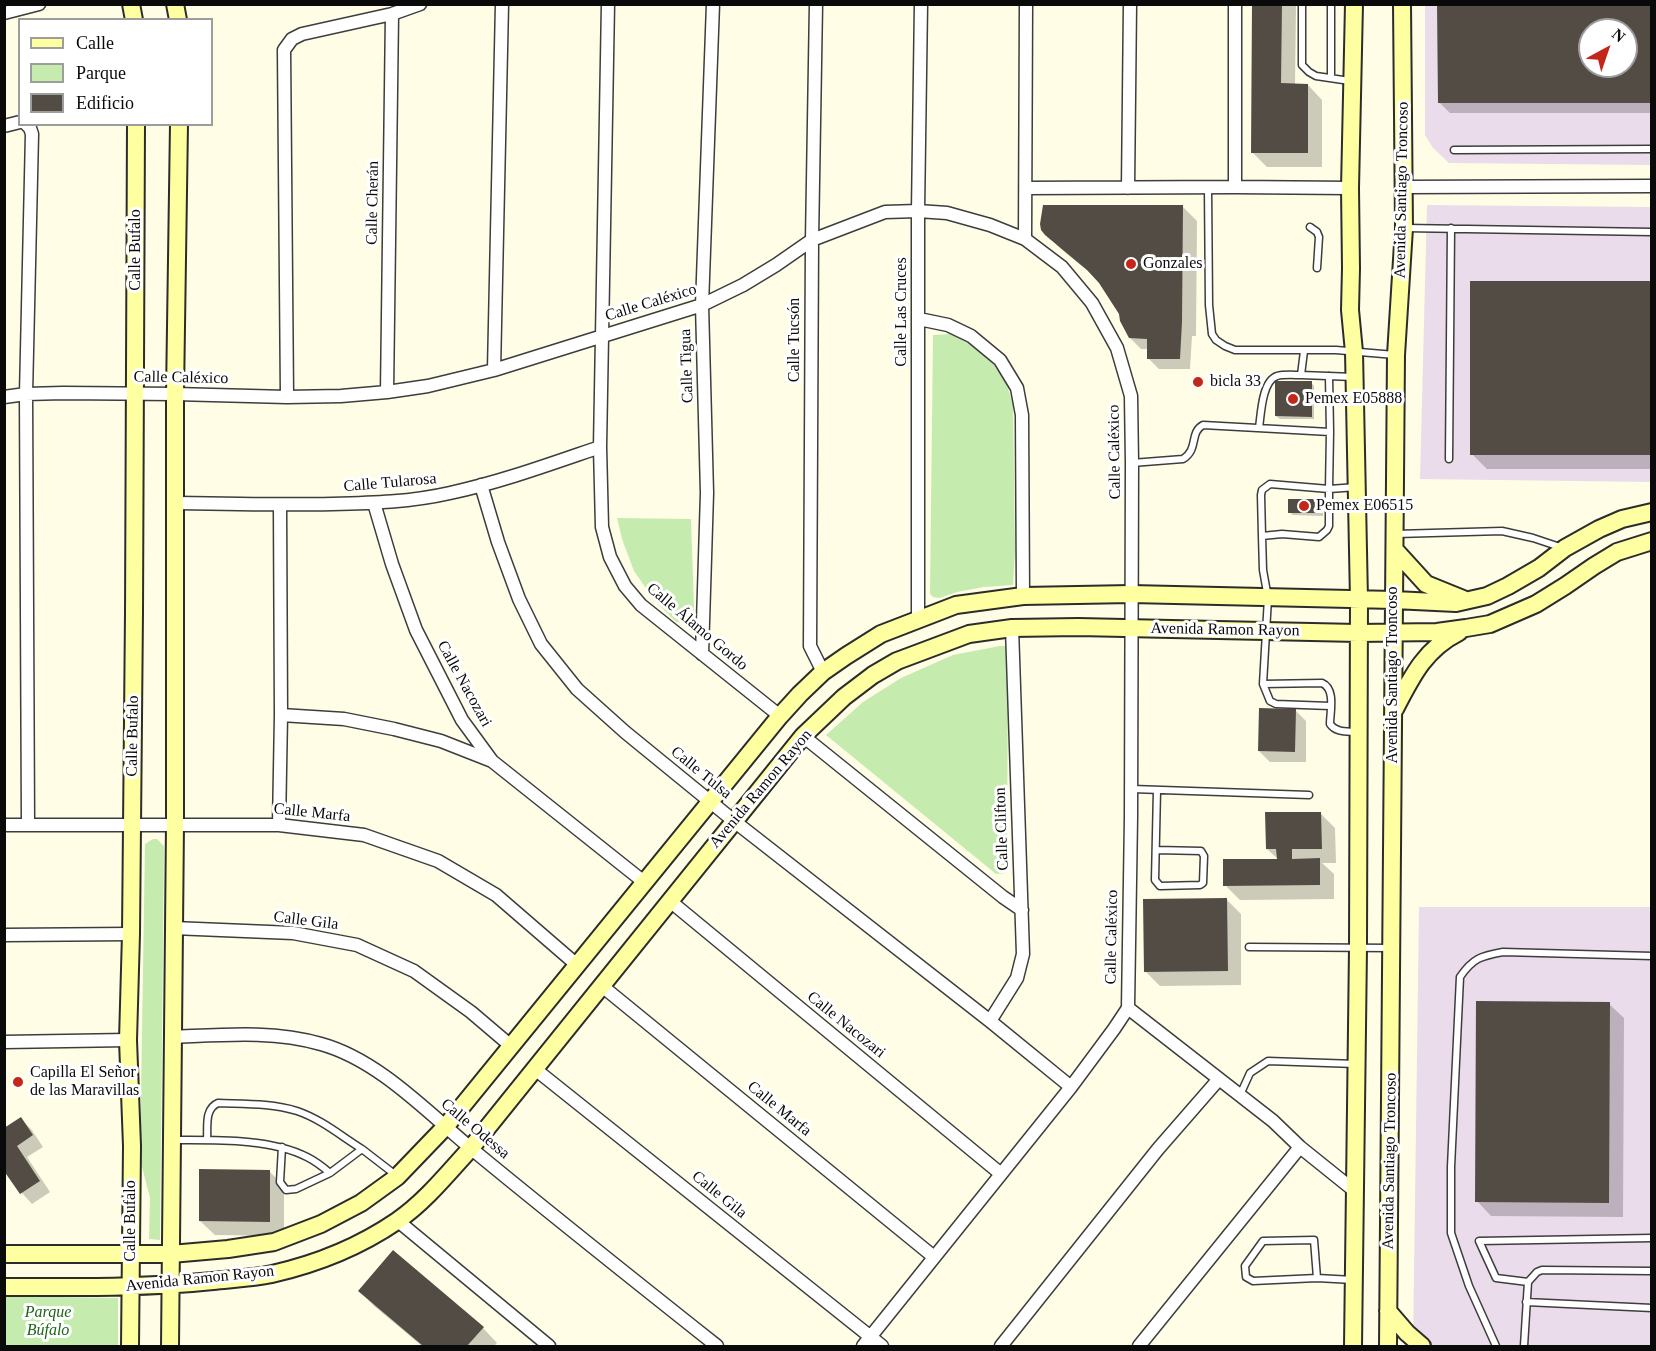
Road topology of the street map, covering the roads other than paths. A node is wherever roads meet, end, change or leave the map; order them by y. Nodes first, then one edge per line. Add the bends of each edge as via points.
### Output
1 (420, 4) edge
2 (502, 4) edge
3 (608, 4) edge
4 (713, 4) edge
5 (816, 4) edge
6 (921, 4) edge
7 (1026, 4) edge
8 (1130, 4) edge
9 (1235, 4) edge
10 (1302, 4) edge
11 (1331, 4) edge
12 (1354, 4) edge
13 (1402, 4) edge
14 (30, 5) edge
15 (4, 14) edge
16 (393, 14) junction
17 (1331, 78) junction
18 (1352, 82) junction
19 (26, 126) edge
20 (136, 126) edge
21 (179, 126) edge
22 (1652, 149) edge
23 (1454, 150) dead end
24 (1652, 186) edge
25 (1235, 187) junction
26 (1026, 188) junction
27 (1128, 188) junction
28 (1208, 188) junction
29 (1350, 188) junction
30 (1405, 188) junction
31 (918, 211) junction
32 (1310, 227) dead end
33 (1404, 228) junction
34 (1451, 228) junction
35 (1652, 232) edge
36 (1024, 239) junction
37 (812, 240) junction
38 (1317, 268) dead end
39 (702, 305) junction
40 (919, 319) junction
41 (601, 336) junction
42 (1304, 351) junction
43 (1354, 351) junction
44 (1396, 355) junction
45 (494, 370) junction
46 (1301, 375) junction
47 (1329, 376) junction
48 (1354, 377) junction
49 (387, 392) junction
50 (135, 393) junction
51 (26, 394) junction
52 (175, 394) junction
53 (4, 397) edge
54 (287, 397) junction
55 (1259, 428) junction
56 (1330, 432) junction
57 (600, 447) junction
58 (1449, 459) dead end
59 (1132, 463) junction
60 (481, 485) junction
61 (1357, 487) junction
62 (1329, 489) junction
63 (176, 503) junction
64 (374, 503) junction
65 (280, 506) junction
66 (1652, 512) edge
67 (1262, 536) junction
68 (1652, 541) edge
69 (1395, 542) junction
70 (1565, 548) junction
71 (1131, 594) junction
72 (1023, 596) junction
73 (1268, 598) junction
74 (1359, 600) junction
75 (1394, 600) junction
76 (1467, 601) junction
77 (918, 619) junction
78 (1012, 628) junction
79 (1131, 628) junction
80 (1466, 628) junction
81 (1265, 631) junction
82 (1394, 632) junction
83 (1358, 633) junction
84 (702, 654) junction
85 (823, 672) junction
86 (1263, 684) junction
87 (1330, 706) junction
88 (1393, 712) junction
89 (281, 715) junction
90 (780, 716) junction
91 (1358, 732) junction
92 (803, 736) junction
93 (492, 761) junction
94 (1131, 789) junction
95 (1157, 790) junction
96 (1309, 795) dead end
97 (711, 801) junction
98 (734, 821) junction
99 (4, 825) edge
100 (28, 825) junction
101 (132, 825) junction
102 (175, 825) junction
103 (279, 825) junction
104 (1156, 850) junction
105 (644, 882) junction
106 (670, 901) junction
107 (1022, 910) junction
108 (173, 928) junction
109 (131, 934) junction
110 (4, 935) edge
111 (1250, 947) dead end
112 (1358, 948) junction
113 (1392, 948) junction
114 (1652, 956) edge
115 (577, 965) junction
116 (602, 986) junction
117 (1128, 1008) junction
118 (990, 1021) junction
119 (173, 1037) junction
120 (128, 1040) junction
121 (4, 1042) edge
122 (511, 1046) junction
123 (1357, 1064) junction
124 (535, 1070) junction
125 (1219, 1079) junction
126 (1071, 1087) junction
127 (1240, 1095) junction
128 (446, 1126) junction
129 (172, 1140) junction
130 (207, 1140) junction
131 (282, 1147) junction
132 (1300, 1147) junction
133 (471, 1148) junction
134 (362, 1149) junction
135 (330, 1173) junction
136 (1001, 1174) junction
137 (397, 1177) junction
138 (1356, 1192) junction
139 (398, 1221) junction
140 (1652, 1238) edge
141 (4, 1254) edge
142 (131, 1254) junction
143 (171, 1254) junction
144 (934, 1257) junction
145 (1652, 1270) edge
146 (1317, 1278) junction
147 (1354, 1280) junction
148 (1528, 1282) junction
149 (169, 1285) junction
150 (4, 1287) edge
151 (131, 1287) junction
152 (1526, 1302) junction
153 (1652, 1308) edge
154 (1388, 1311) junction
155 (867, 1342) edge
156 (130, 1347) edge
157 (170, 1347) edge
158 (549, 1347) edge
159 (717, 1347) edge
160 (882, 1347) edge
161 (1001, 1347) edge
162 (1139, 1347) edge
163 (1353, 1347) edge
164 (1388, 1347) edge
165 (1422, 1347) edge
166 (1496, 1347) edge
167 (1524, 1347) edge

1 - 16 street
2 - 45 street
3 - 41 street, Calle Álamo Gordo
4 - 39 street, Calle Tigua
5 - 37 street, Calle Tucsón
6 - 31 street, Calle Las Cruces
7 - 26 street
8 - 27 street
9 - 25 street
10 - 17 lane via 1302,65 1316,76
11 - 17 lane
12 - 18 main road, Avenida Santiago Troncoso
13 - 30 main road, Avenida Santiago Troncoso
14 - 15 street
16 - 49 street, Calle Cherán
16 - 54 street via 302,34 284,50
17 - 18 lane
18 - 29 main road, Avenida Santiago Troncoso
19 - 51 street via 32,134
20 - 50 main road, Calle Bufalo
21 - 52 main road
22 - 23 lane
24 - 30 street
25 - 28 street
25 - 29 street
26 - 27 street
26 - 36 street
27 - 28 street
28 - 42 lane via 1212,334 1235,350
29 - 43 main road, Avenida Santiago Troncoso
30 - 33 main road, Avenida Santiago Troncoso
31 - 36 street, Calle Caléxico via 947,213
31 - 37 street, Calle Caléxico via 885,213
31 - 40 street, Calle Las Cruces
32 - 38 lane via 1319,237
33 - 34 lane
33 - 44 main road, Avenida Santiago Troncoso
34 - 35 lane
34 - 58 lane
36 - 59 street, Calle Caléxico via 1062,267 1092,303 1116,348 1131,396
37 - 39 street, Calle Caléxico via 760,275
37 - 85 street, Calle Tucsón via 810,646
39 - 41 street, Calle Caléxico
39 - 84 street, Calle Tigua via 707,493
40 - 72 street via 948,325 971,336 1000,360 1017,388 1022,415
40 - 77 street, Calle Las Cruces
41 - 45 street, Calle Caléxico
41 - 57 street, Calle Álamo Gordo
42 - 43 lane
42 - 46 lane
43 - 44 lane
43 - 48 main road, Avenida Santiago Troncoso
44 - 69 main road, Avenida Santiago Troncoso
45 - 49 street, Calle Caléxico
46 - 47 lane
46 - 55 lane via 1270,380
47 - 48 lane
47 - 56 lane
48 - 61 main road, Avenida Santiago Troncoso
49 - 54 street, Calle Caléxico
50 - 51 street, Calle Caléxico
50 - 52 street, Calle Caléxico
50 - 101 main road, Calle Bufalo
51 - 53 street, Calle Caléxico
51 - 100 street
52 - 54 street, Calle Caléxico
52 - 63 main road
55 - 56 lane
55 - 59 lane via 1203,424 1196,430 1187,457
56 - 62 lane
57 - 60 street, Calle Tularosa
57 - 84 street, Calle Álamo Gordo via 602,527 610,557 625,586 641,605
59 - 71 street, Calle Caléxico
60 - 64 street, Calle Tularosa via 411,500
60 - 97 street, Calle Tulsa via 519,599 541,644 577,689
61 - 62 lane
61 - 74 main road, Avenida Santiago Troncoso
62 - 67 lane via 1329,526 1319,537
62 - 67 lane via 1270,484 1261,495
63 - 65 street, Calle Tularosa
63 - 102 main road
64 - 65 street, Calle Tularosa
64 - 93 street, Calle Nacozari via 416,630 462,720
65 - 89 street
66 - 70 main road, Avenida Ramon Rayon via 1622,519
67 - 73 lane
68 - 80 main road, Avenida Ramon Rayon via 1617,552 1536,604 1490,624
69 - 70 lane via 1502,531
69 - 75 main road, Avenida Santiago Troncoso
69 - 76 main road via 1426,584
70 - 76 main road, Avenida Ramon Rayon via 1508,586
71 - 72 main road, Avenida Ramon Rayon
71 - 73 main road, Avenida Ramon Rayon
71 - 79 street, Calle Caléxico
72 - 77 main road, Avenida Ramon Rayon via 956,605
73 - 74 main road, Avenida Ramon Rayon
73 - 81 lane
74 - 75 main road, Avenida Ramon Rayon
74 - 83 main road, Avenida Santiago Troncoso
75 - 76 main road, Avenida Ramon Rayon
75 - 82 main road, Avenida Santiago Troncoso
77 - 85 main road, Avenida Ramon Rayon via 881,634
78 - 79 main road, Avenida Ramon Rayon
78 - 92 main road, Avenida Ramon Rayon via 969,634 897,662 844,697
78 - 107 street, Calle Clifton
79 - 81 main road, Avenida Ramon Rayon
79 - 94 street, Calle Caléxico
80 - 82 main road, Avenida Ramon Rayon
80 - 88 main road via 1434,648 1413,674
81 - 83 main road, Avenida Ramon Rayon
81 - 86 lane
82 - 83 main road, Avenida Ramon Rayon
82 - 88 main road, Avenida Santiago Troncoso
83 - 91 main road, Avenida Santiago Troncoso
84 - 90 street, Calle Álamo Gordo
85 - 90 main road, Avenida Ramon Rayon
86 - 87 lane via 1270,701 1276,704
86 - 87 lane via 1322,683 1330,689
87 - 91 lane via 1331,727
88 - 113 main road, Avenida Santiago Troncoso
89 - 93 street via 344,719 394,729 441,741
89 - 103 street
90 - 97 main road, Avenida Ramon Rayon
91 - 112 main road, Avenida Santiago Troncoso
92 - 98 main road, Avenida Ramon Rayon
92 - 107 street
93 - 105 street, Calle Nacozari
94 - 95 lane
94 - 117 street, Calle Caléxico
95 - 96 lane
95 - 104 lane
97 - 98 street, Calle Tulsa
97 - 105 main road, Avenida Ramon Rayon
98 - 106 main road, Avenida Ramon Rayon
98 - 118 street, Calle Tulsa
99 - 100 street, Calle Marfa
100 - 101 street, Calle Marfa
101 - 102 street, Calle Marfa
101 - 109 main road, Calle Bufalo
102 - 103 street, Calle Marfa
102 - 108 main road
103 - 115 street, Calle Marfa via 364,835 438,861 496,895
104 - 104 lane via 1201,851 1203,883 1160,886 1155,879
105 - 115 main road, Avenida Ramon Rayon
106 - 116 main road, Avenida Ramon Rayon
106 - 136 street, Calle Nacozari
107 - 118 street, Calle Clifton via 1023,944 1017,978
108 - 119 main road
108 - 122 street, Calle Gila via 294,933 357,945 414,971
109 - 110 street
109 - 120 main road, Calle Bufalo
111 - 112 lane
112 - 113 lane
112 - 123 main road, Avenida Santiago Troncoso
113 - 154 main road, Avenida Santiago Troncoso
114 - 166 lane via 1503,952 1480,956 1467,965 1460,977 1451,1233
115 - 122 main road, Avenida Ramon Rayon
116 - 124 main road, Avenida Ramon Rayon
116 - 144 street, Calle Marfa
117 - 125 street
117 - 126 street, Calle Caléxico
118 - 126 street, Calle Tulsa
119 - 128 street, Calle Odessa via 238,1034 294,1037 324,1044 360,1060
119 - 129 main road
120 - 121 street
120 - 142 main road, Calle Bufalo
122 - 128 main road, Avenida Ramon Rayon
123 - 127 lane via 1268,1061 1250,1073
123 - 138 main road, Avenida Santiago Troncoso
124 - 133 main road, Avenida Ramon Rayon
124 - 155 street, Calle Gila
125 - 127 street
125 - 161 street via 1158,1149
126 - 136 street, Calle Caléxico
127 - 132 street
128 - 133 street, Calle Odessa
128 - 137 main road, Avenida Ramon Rayon
129 - 130 lane
129 - 143 main road
130 - 131 lane
130 - 134 lane via 208,1113 213,1104 262,1104 297,1111 322,1122
131 - 135 lane via 307,1157
131 - 135 lane via 280,1182 286,1190
132 - 138 street
132 - 162 street
133 - 139 main road, Avenida Ramon Rayon
133 - 159 street, Calle Odessa
134 - 135 lane
134 - 137 lane
136 - 144 street, Calle Caléxico
137 - 143 main road, Avenida Ramon Rayon via 361,1203 274,1242
138 - 147 main road, Avenida Santiago Troncoso
139 - 149 main road, Avenida Ramon Rayon via 319,1261 270,1275
139 - 158 street
140 - 148 lane via 1479,1240 1496,1278
141 - 142 main road, Avenida Ramon Rayon
142 - 143 main road, Avenida Ramon Rayon
142 - 151 main road, Calle Bufalo
143 - 149 main road
144 - 155 street, Calle Caléxico
145 - 148 lane via 1542,1270
146 - 146 lane via 1314,1240 1263,1241 1245,1266 1246,1277 1253,1281
146 - 147 lane
147 - 163 main road, Avenida Santiago Troncoso
148 - 152 lane
149 - 151 main road, Avenida Ramon Rayon
149 - 157 main road
150 - 151 main road, Avenida Ramon Rayon
151 - 156 main road, Calle Bufalo
152 - 153 lane
152 - 167 lane
154 - 164 main road, Avenida Santiago Troncoso
154 - 165 main road
155 - 160 street, Calle Gila

